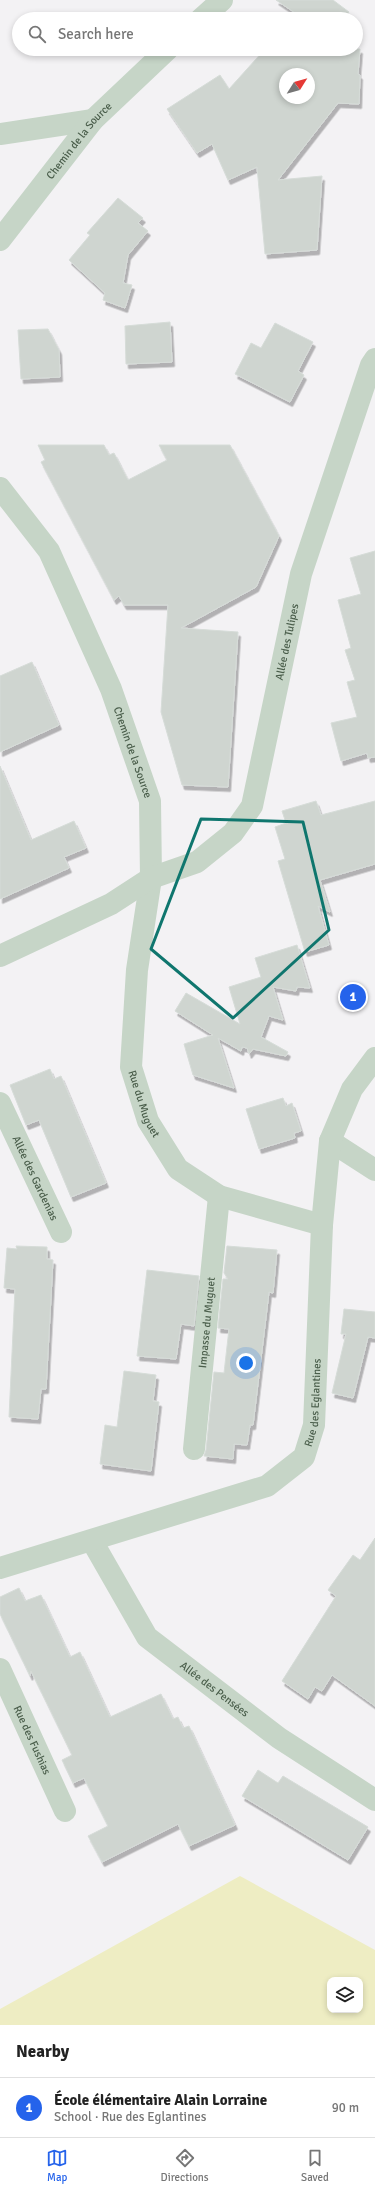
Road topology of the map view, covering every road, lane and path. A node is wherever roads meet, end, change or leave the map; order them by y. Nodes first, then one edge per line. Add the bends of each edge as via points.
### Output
1 (222, 0) edge
2 (209, 12) edge
3 (161, 56) edge
4 (93, 120) junction
5 (0, 134) edge
6 (0, 240) edge
7 (375, 360) edge
8 (0, 488) edge
9 (151, 878) junction
10 (0, 956) edge
11 (375, 1058) edge
12 (0, 1103) edge
13 (330, 1141) junction
14 (375, 1170) edge
15 (219, 1196) junction
16 (322, 1225) junction
17 (61, 1232) dead end
18 (194, 1449) dead end
19 (92, 1541) junction
20 (0, 1568) edge
21 (0, 1669) edge
22 (375, 1800) edge
23 (65, 1810) dead end

1 - 2 street
3 - 4 street, Chemin de la Source
4 - 5 street
4 - 6 street, Chemin de la Source
7 - 9 street, Allée des Tulipes via 370,365 301,574 252,806 233,833 197,862
8 - 9 street, Chemin de la Source via 49,551 111,689 150,801
9 - 10 street via 111,904
9 - 15 street, Rue du Muguet via 137,970 131,1067 148,1121 178,1169
11 - 13 street, Rue des Eglantines via 352,1088
12 - 17 street, Allée des Gardenias
13 - 14 street
13 - 16 street, Rue des Eglantines
15 - 16 street, Rue du Muguet
15 - 18 street, Impasse du Muguet
16 - 19 street, Rue des Eglantines via 314,1425 304,1457 267,1486
19 - 20 street, Rue des Eglantines
19 - 22 street, Allée des Pensées via 147,1637 279,1738
21 - 23 street, Rue des Fushias

